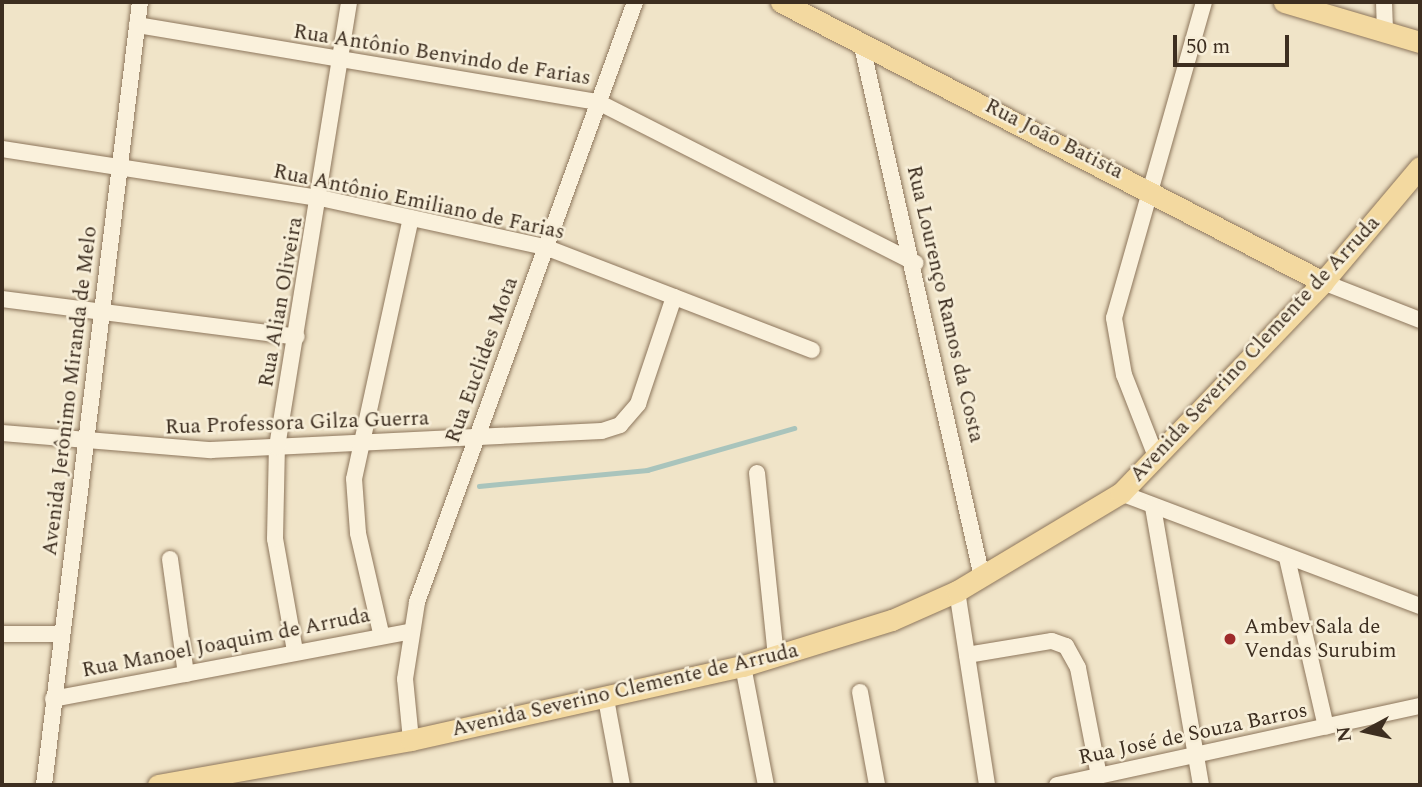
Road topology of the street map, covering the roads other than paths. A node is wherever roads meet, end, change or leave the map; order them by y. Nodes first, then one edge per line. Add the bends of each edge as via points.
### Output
1 (140, 2) edge
2 (349, 2) edge
3 (635, 2) edge
4 (781, 2) edge
5 (1205, 2) edge
6 (1284, 2) edge
7 (1384, 2) edge
8 (137, 25) junction
9 (1385, 34) junction
10 (861, 42) junction
11 (1420, 42) edge
12 (339, 61) junction
13 (598, 102) junction
14 (2, 149) edge
15 (120, 165) junction
16 (1420, 167) edge
17 (1150, 187) junction
18 (320, 198) junction
19 (411, 218) junction
20 (545, 247) junction
21 (915, 263) junction
22 (1323, 282) junction
23 (674, 297) junction
24 (2, 299) edge
25 (101, 312) junction
26 (1420, 320) edge
27 (297, 337) junction
28 (812, 349) dead end
29 (2, 433) edge
30 (476, 437) junction
31 (85, 442) junction
32 (362, 442) junction
33 (277, 447) junction
34 (1157, 459) junction
35 (757, 473) dead end
36 (1121, 493) junction
37 (1153, 507) junction
38 (1287, 558) junction
39 (170, 559) dead end
40 (982, 577) junction
41 (957, 591) junction
42 (1420, 606) edge
43 (408, 632) junction
44 (381, 633) junction
45 (2, 634) edge
46 (61, 634) junction
47 (295, 651) junction
48 (967, 655) junction
49 (775, 656) junction
50 (743, 666) junction
51 (186, 674) junction
52 (860, 692) dead end
53 (53, 699) junction
54 (606, 699) junction
55 (1420, 706) edge
56 (1326, 727) junction
57 (411, 740) junction
58 (1196, 756) junction
59 (1099, 776) junction
60 (44, 785) edge
61 (158, 785) edge
62 (622, 785) edge
63 (766, 785) edge
64 (877, 785) edge
65 (987, 785) edge
66 (1057, 785) edge
67 (1201, 785) edge

1 - 8 street, Avenida Jerônimo Miranda de Melo
2 - 12 street, Rua Alian Oliveira
3 - 13 street, Rua Euclides Mota
4 - 10 main road, Rua João Batista
5 - 17 street
6 - 9 main road
7 - 9 street
8 - 12 street, Rua Antônio Benvindo de Farias
8 - 15 street, Avenida Jerônimo Miranda de Melo
9 - 11 main road
10 - 17 main road, Rua João Batista
10 - 21 street, Rua Lourenço Ramos da Costa
12 - 13 street, Rua Antônio Benvindo de Farias
12 - 18 street, Rua Alian Oliveira
13 - 20 street, Rua Euclides Mota
13 - 21 street, Rua Antônio Benvindo de Farias
14 - 15 street, Rua Antônio Emiliano de Farias
15 - 18 street, Rua Antônio Emiliano de Farias
15 - 25 street, Avenida Jerônimo Miranda de Melo
16 - 22 main road, Avenida Severino Clemente de Arruda
17 - 22 main road, Rua João Batista
17 - 34 street via 1114,318 1124,375
18 - 19 street, Rua Antônio Emiliano de Farias
18 - 27 street, Rua Alian Oliveira
19 - 20 street, Rua Antônio Emiliano de Farias
19 - 32 street
20 - 23 street, Rua Antônio Emiliano de Farias
20 - 30 street, Rua Euclides Mota
21 - 40 street, Rua Lourenço Ramos da Costa
22 - 26 street
22 - 34 main road, Avenida Severino Clemente de Arruda
23 - 28 street, Rua Antônio Emiliano de Farias
23 - 30 street, Rua Professora Gilza Guerra via 638,404 620,425
24 - 25 street
25 - 27 street
25 - 31 street, Avenida Jerônimo Miranda de Melo
27 - 33 street, Rua Alian Oliveira
29 - 31 street, Rua Professora Gilza Guerra
30 - 32 street, Rua Professora Gilza Guerra
30 - 43 street, Rua Euclides Mota
31 - 33 street, Rua Professora Gilza Guerra via 153,449
31 - 46 street, Avenida Jerônimo Miranda de Melo
32 - 33 street, Rua Professora Gilza Guerra
32 - 44 street via 355,503
33 - 47 street, Rua Alian Oliveira via 275,539
34 - 36 main road, Avenida Severino Clemente de Arruda
35 - 49 street
36 - 37 street
36 - 40 main road, Avenida Severino Clemente de Arruda
37 - 38 street
37 - 58 street
38 - 42 street
38 - 56 street
39 - 51 street
40 - 41 main road, Avenida Severino Clemente de Arruda
41 - 48 street
41 - 49 main road, Avenida Severino Clemente de Arruda via 892,620
43 - 44 street, Rua Manoel Joaquim de Arruda
43 - 57 street, Rua Euclides Mota
44 - 47 street, Rua Manoel Joaquim de Arruda
45 - 46 street
46 - 53 street, Avenida Jerônimo Miranda de Melo
47 - 51 street, Rua Manoel Joaquim de Arruda
48 - 59 street via 1052,641 1066,646 1077,668
48 - 65 street
49 - 50 main road, Avenida Severino Clemente de Arruda
50 - 54 main road, Avenida Severino Clemente de Arruda
50 - 63 street
51 - 53 street, Rua Manoel Joaquim de Arruda
52 - 64 street
53 - 60 street, Avenida Jerônimo Miranda de Melo
54 - 57 main road, Avenida Severino Clemente de Arruda
54 - 62 street
55 - 56 street, Rua José de Souza Barros
56 - 58 street, Rua José de Souza Barros
57 - 61 main road, Avenida Severino Clemente de Arruda
58 - 59 street, Rua José de Souza Barros
58 - 67 street
59 - 66 street, Rua José de Souza Barros

